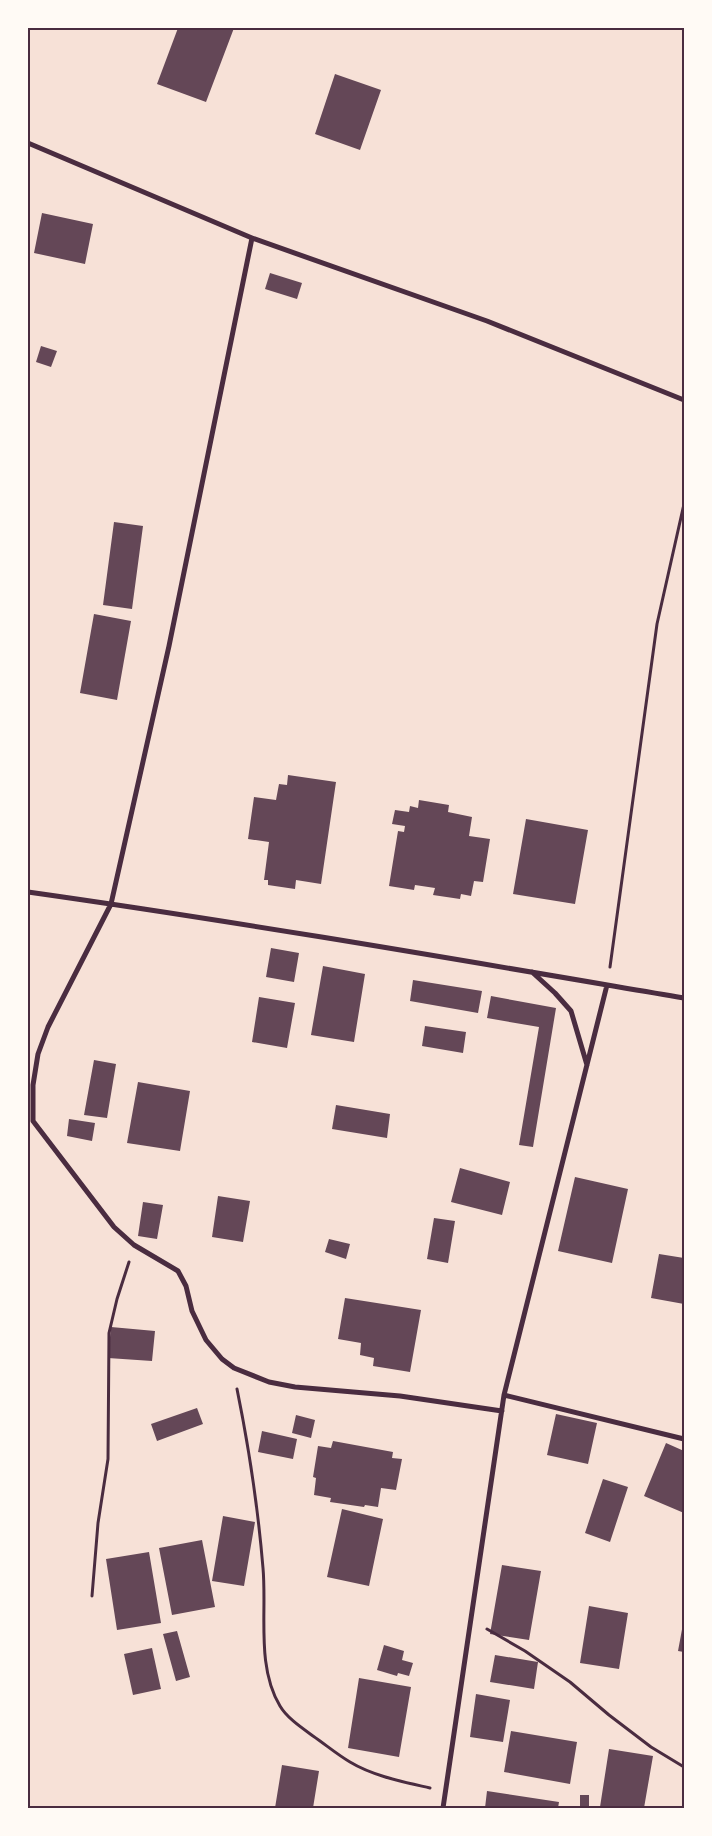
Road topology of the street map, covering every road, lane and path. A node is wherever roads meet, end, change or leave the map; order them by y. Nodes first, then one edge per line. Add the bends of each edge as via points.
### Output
1 (28, 143) edge
2 (252, 238) junction
3 (684, 400) edge
4 (684, 504) edge
5 (28, 892) edge
6 (112, 904) junction
7 (531, 972) junction
8 (607, 985) junction
9 (684, 998) edge
10 (587, 1067) junction
11 (134, 1245) junction
12 (234, 1368) junction
13 (504, 1395) junction
14 (502, 1411) junction
15 (684, 1439) edge
16 (92, 1596) dead end
17 (471, 1620) junction
18 (684, 1767) edge
19 (446, 1791) junction
20 (443, 1808) edge

1 - 2 street
2 - 3 street via 487,321
2 - 6 street via 169,646
4 - 8 path via 657,624
5 - 6 street
6 - 7 street
6 - 11 street via 48,1027 38,1054 33,1086 33,1121 114,1227
7 - 8 street
7 - 10 street via 571,1012
8 - 9 street
8 - 10 street
10 - 13 street
11 - 12 street via 178,1271 206,1340
11 - 16 path via 109,1333 108,1459 98,1523
12 - 14 street via 269,1382 295,1387 400,1396
12 - 19 path via 263,1569 269,1678 281,1709 352,1764 395,1781
13 - 14 street
13 - 15 street
14 - 17 street
17 - 18 path via 525,1651 651,1747
17 - 19 street
19 - 20 street

